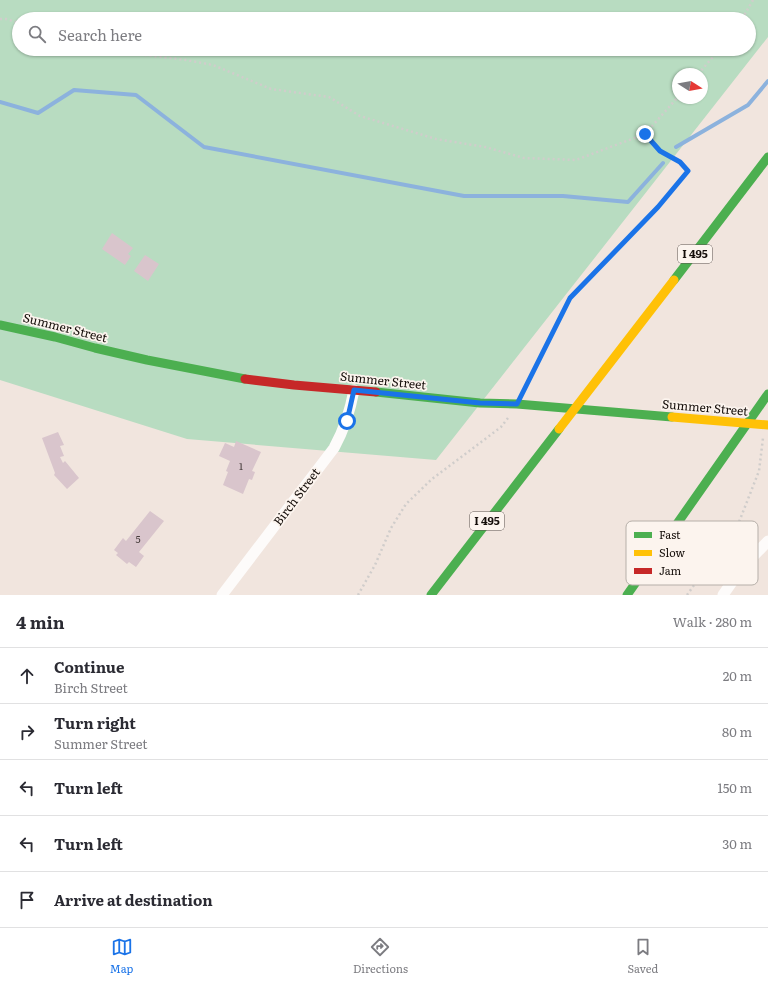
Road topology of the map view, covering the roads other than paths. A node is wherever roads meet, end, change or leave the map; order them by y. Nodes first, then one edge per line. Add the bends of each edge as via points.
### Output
1 (768, 158) edge
2 (0, 325) edge
3 (354, 390) junction
4 (768, 394) edge
5 (766, 425) edge
6 (679, 521) edge
7 (768, 541) edge
8 (758, 551) edge
9 (634, 585) edge
10 (730, 585) edge
11 (222, 595) edge
12 (431, 595) edge
13 (627, 595) edge
14 (723, 595) edge

1 - 12 main road, I 495
2 - 3 main road, Summer Street via 147,360 242,379
3 - 5 main road, Summer Street via 480,403
3 - 11 street, Birch Street via 347,421 334,448
4 - 6 main road
7 - 8 street
9 - 13 main road
10 - 14 street

